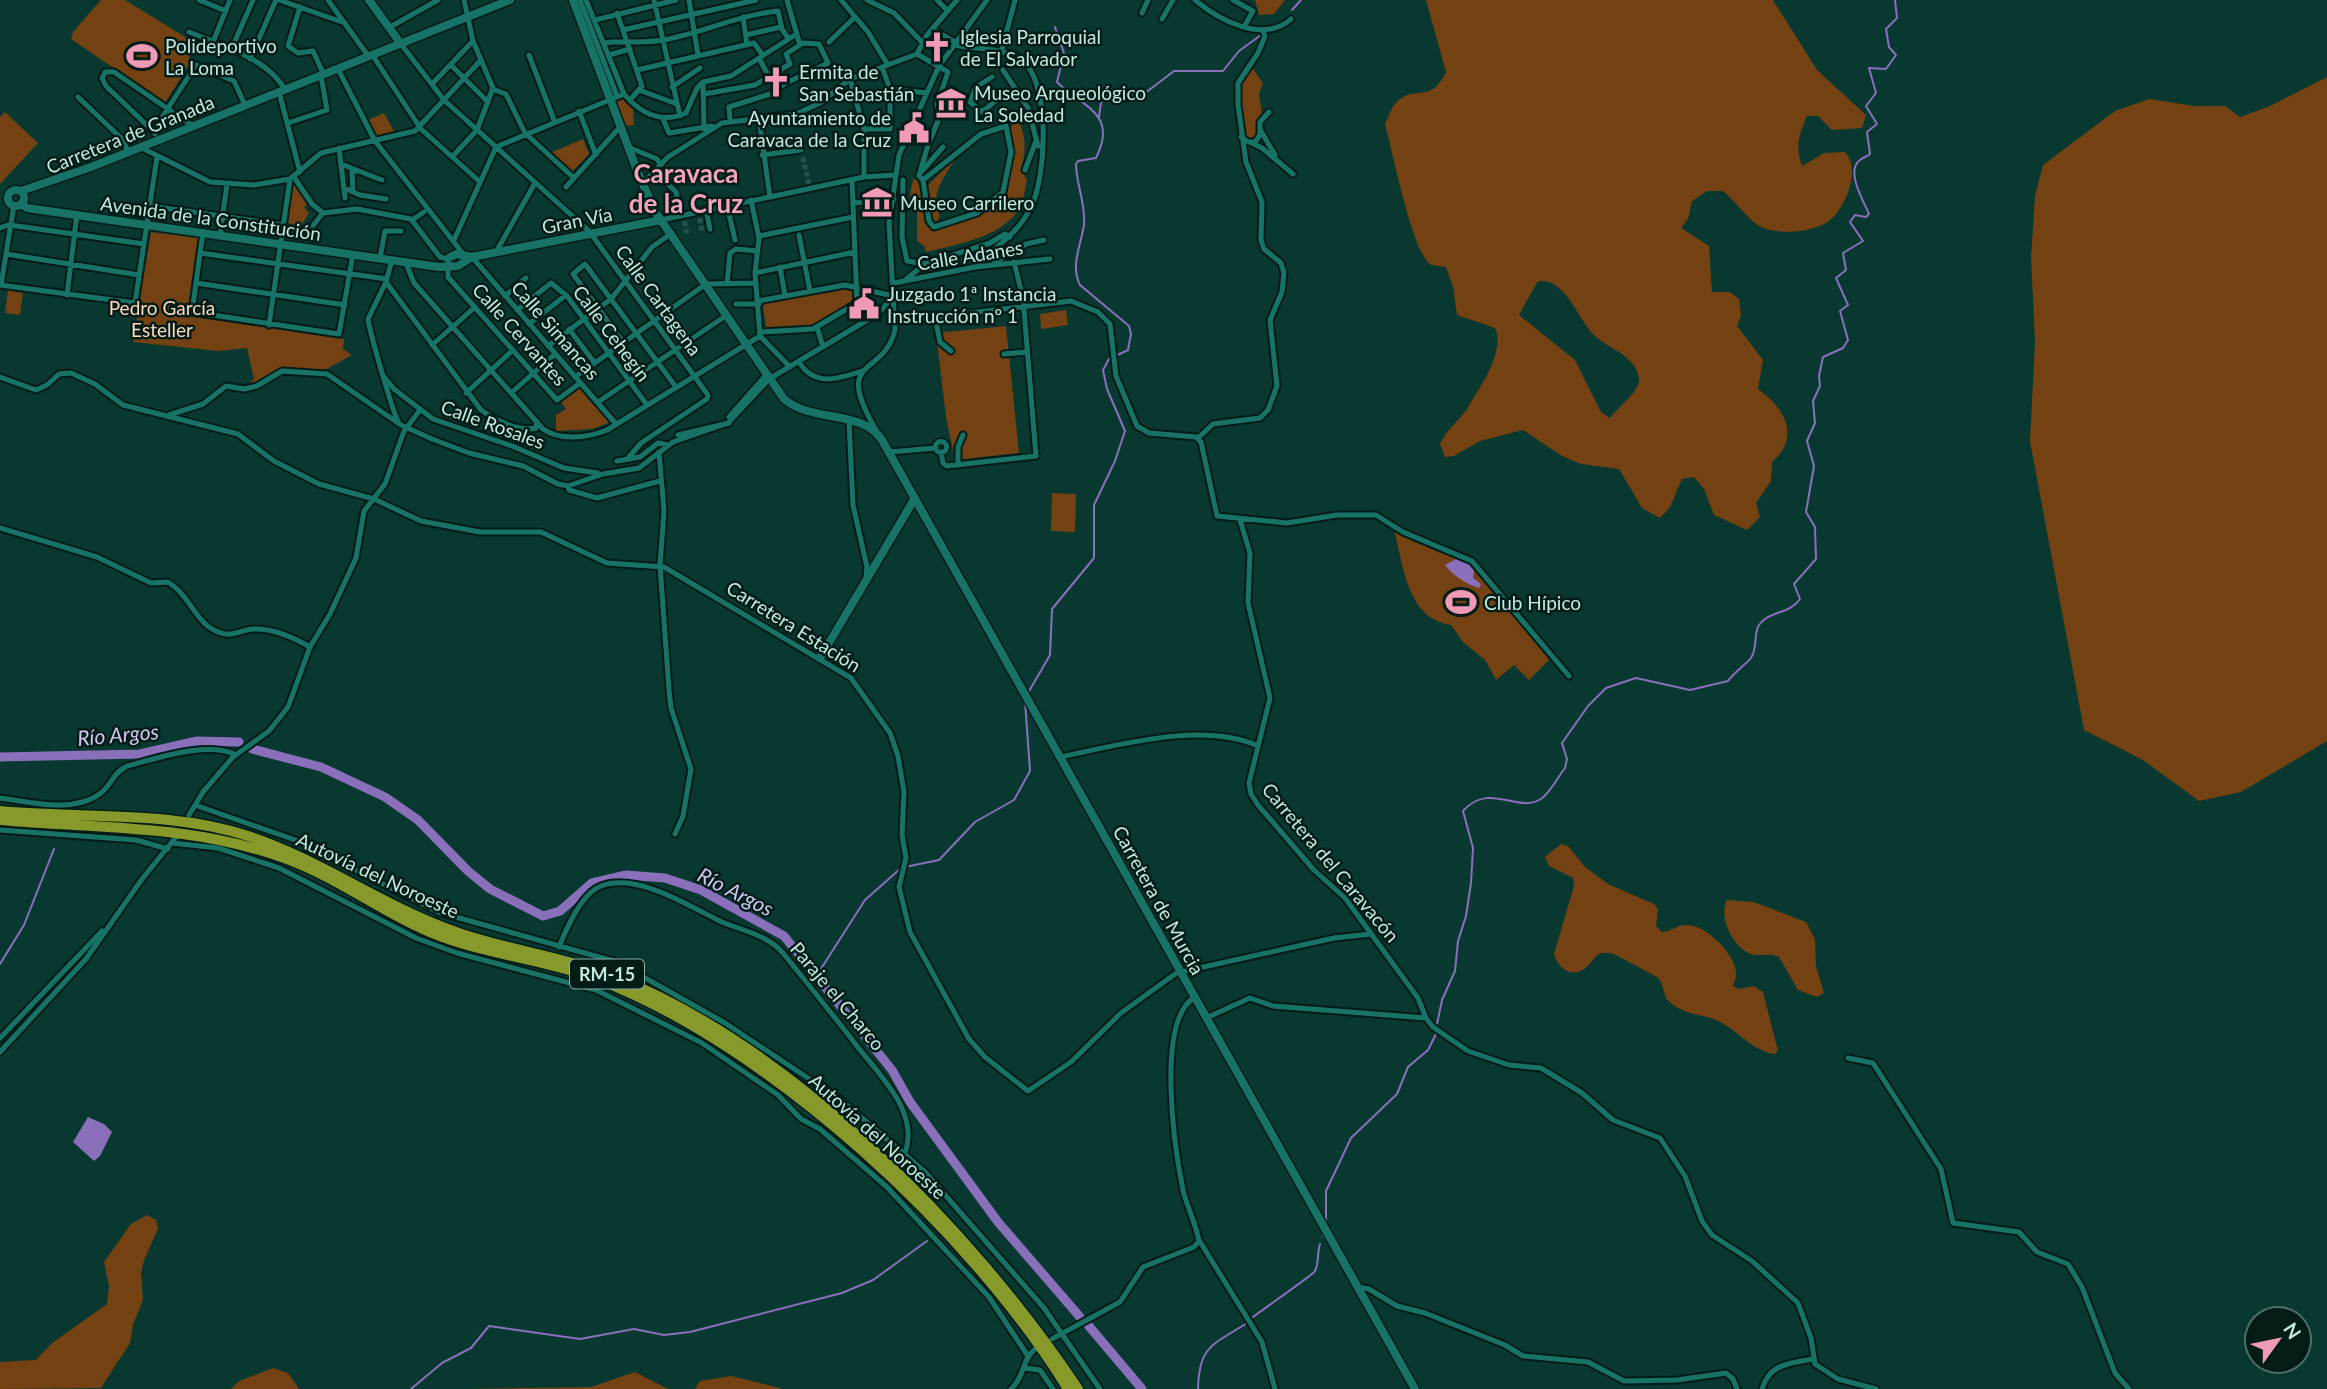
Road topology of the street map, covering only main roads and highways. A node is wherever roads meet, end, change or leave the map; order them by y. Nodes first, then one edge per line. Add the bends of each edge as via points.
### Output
1 (369, 0) edge
2 (510, 0) edge
3 (573, 0) edge
4 (401, 44) junction
5 (14, 201) edge
6 (661, 220) junction
7 (405, 261) joint
8 (915, 498) junction
9 (820, 658) road end
10 (0, 811) edge
11 (0, 820) edge
12 (1068, 1389) edge
13 (1078, 1389) edge
14 (1415, 1389) edge

1 - 4 main road
2 - 4 main road, Carretera de Granada
3 - 6 main road via 642,184
4 - 5 main road, Carretera de Granada via 193,126 154,132 141,147 35,188
5 - 7 main road, Avenida de la Constitución
6 - 7 main road, Gran Vía via 454,260
6 - 8 main road, Carretera de Murcia via 790,404 875,429
8 - 9 main road
8 - 14 main road, Carretera de Murcia
10 - 13 highway, Autovía del Noroeste / RM-15 via 181,822 245,835 302,856 441,926 608,974 656,995 776,1071 872,1149 984,1263
11 - 12 highway, Autovía del Noroeste / RM-15 via 183,831 233,841 290,860 449,940 597,979 656,1005 761,1071 867,1155 969,1259

